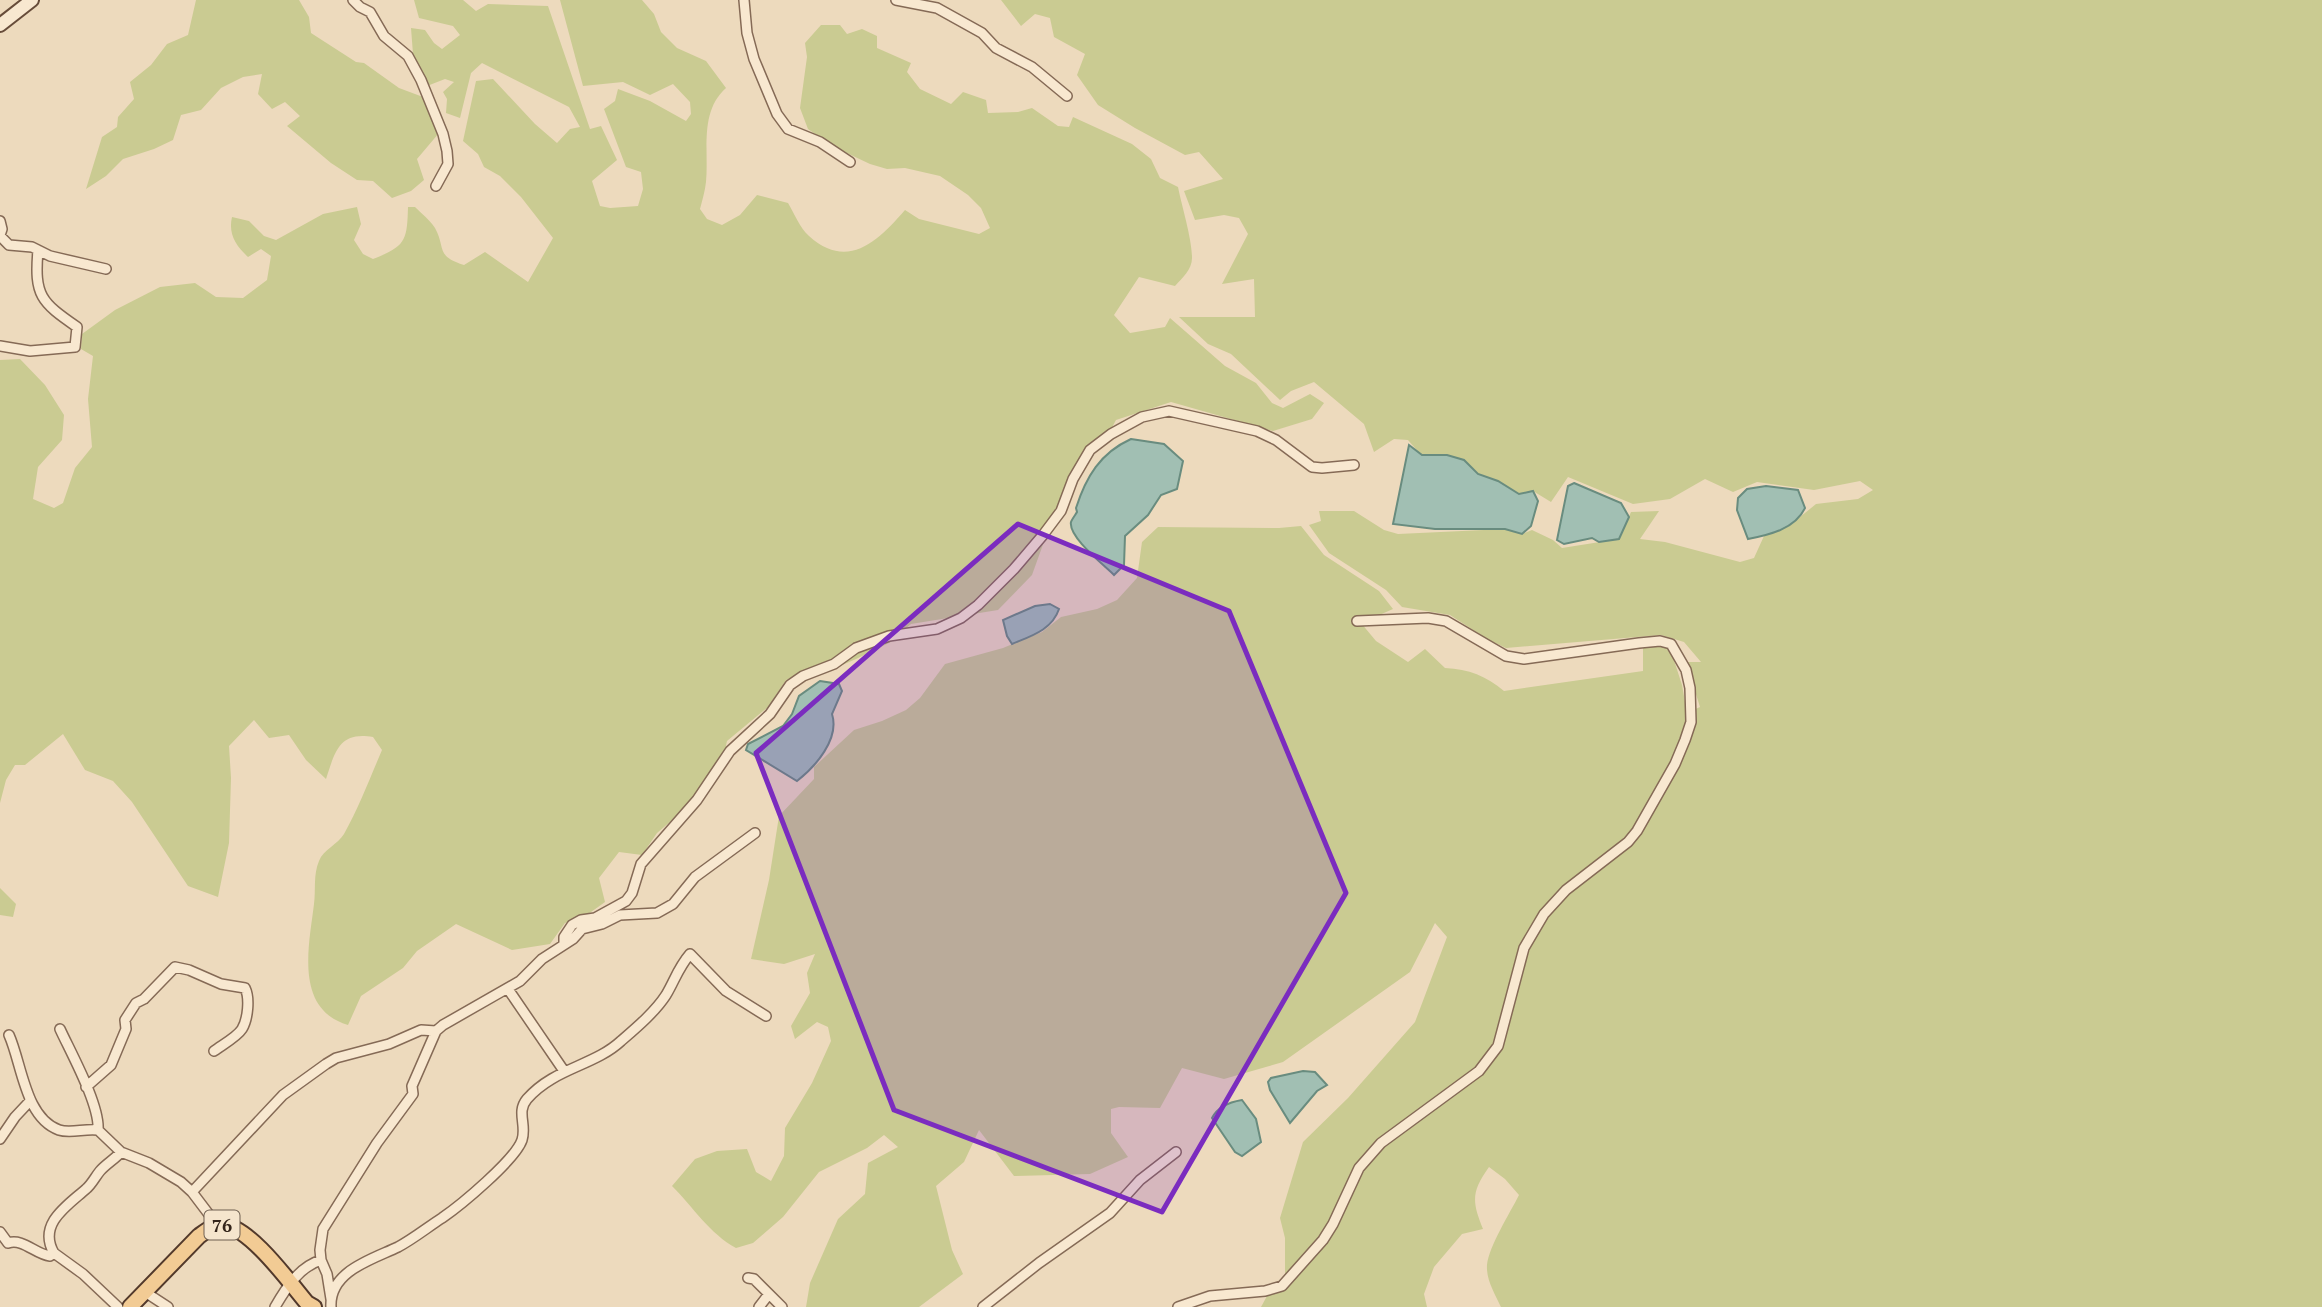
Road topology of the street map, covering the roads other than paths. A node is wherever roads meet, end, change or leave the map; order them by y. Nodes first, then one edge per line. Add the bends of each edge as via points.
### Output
1 (32, 0) edge
2 (354, 0) edge
3 (744, 0) edge
4 (896, 0) edge
5 (0, 25) edge
6 (1067, 96) dead end
7 (849, 162) dead end
8 (436, 186) dead end
9 (0, 221) edge
10 (0, 235) edge
11 (38, 250) junction
12 (106, 269) dead end
13 (0, 346) edge
14 (1354, 465) dead end
15 (1357, 621) dead end
16 (755, 834) dead end
17 (564, 943) junction
18 (508, 989) junction
19 (765, 1016) dead end
20 (60, 1029) dead end
21 (436, 1031) junction
22 (9, 1035) dead end
23 (214, 1051) dead end
24 (564, 1071) junction
25 (86, 1087) junction
26 (30, 1101) junction
27 (98, 1130) junction
28 (0, 1139) edge
29 (121, 1152) junction
30 (1176, 1152) dead end
31 (192, 1192) junction
32 (216, 1226) junction
33 (0, 1232) edge
34 (54, 1253) junction
35 (321, 1260) junction
36 (748, 1278) dead end
37 (291, 1284) junction
38 (145, 1292) junction
39 (769, 1294) junction
40 (331, 1304) edge
41 (118, 1307) edge
42 (130, 1307) edge
43 (168, 1307) edge
44 (275, 1307) edge
45 (314, 1307) edge
46 (759, 1307) edge
47 (782, 1307) edge
48 (983, 1307) edge
49 (1178, 1307) edge

1 - 5 main road
2 - 8 street via 408,56 421,80 447,151 448,164
3 - 7 street via 750,46 777,114 788,129 820,142
4 - 6 street via 936,8 982,33 996,48 1032,67
9 - 10 street
10 - 11 street via 9,245
11 - 12 street
11 - 13 street via 38,287 51,309 77,327 75,347 30,351
14 - 17 street via 1312,467 1258,431 1169,411 1111,434 1090,450 1061,511 1043,535 978,605 937,629 889,636 856,648 790,685 770,714 730,751 697,800 641,864 626,901 572,925
15 - 49 street via 1446,621 1506,656 1524,659 1639,643 1671,644 1686,670 1690,722 1675,764 1628,842 1566,890 1544,914 1524,948 1498,1046 1479,1071 1381,1143 1359,1168 1322,1240 1282,1286 1210,1296
16 - 17 street via 695,877 673,904 657,913 620,915 582,929
17 - 18 street
18 - 21 street
18 - 24 street
19 - 24 street via 726,991 690,954 679,966 666,996 620,1042
20 - 25 street
21 - 31 street via 421,1030 326,1064 284,1095
21 - 35 street via 412,1086 413,1094 323,1229
22 - 26 street
23 - 25 street via 242,1030 248,992 175,967 136,1003 125,1020 126,1029 111,1065
24 - 40 street via 522,1104 524,1130 517,1149 468,1198 398,1246 350,1271
25 - 27 street
26 - 27 street via 45,1120 62,1131
26 - 28 street
27 - 29 street
29 - 31 street via 167,1172
29 - 34 street via 55,1217
30 - 48 street via 1140,1180 1110,1213
31 - 32 street
32 - 37 main road, 76 via 228,1226 253,1241
32 - 38 main road, 76 via 199,1236
33 - 34 street via 8,1243 23,1244 42,1255
34 - 41 street
35 - 37 street via 302,1270
35 - 40 street
36 - 39 street
37 - 44 street
37 - 45 main road, 76
38 - 42 main road, 76
38 - 43 street
39 - 46 street
39 - 47 street

